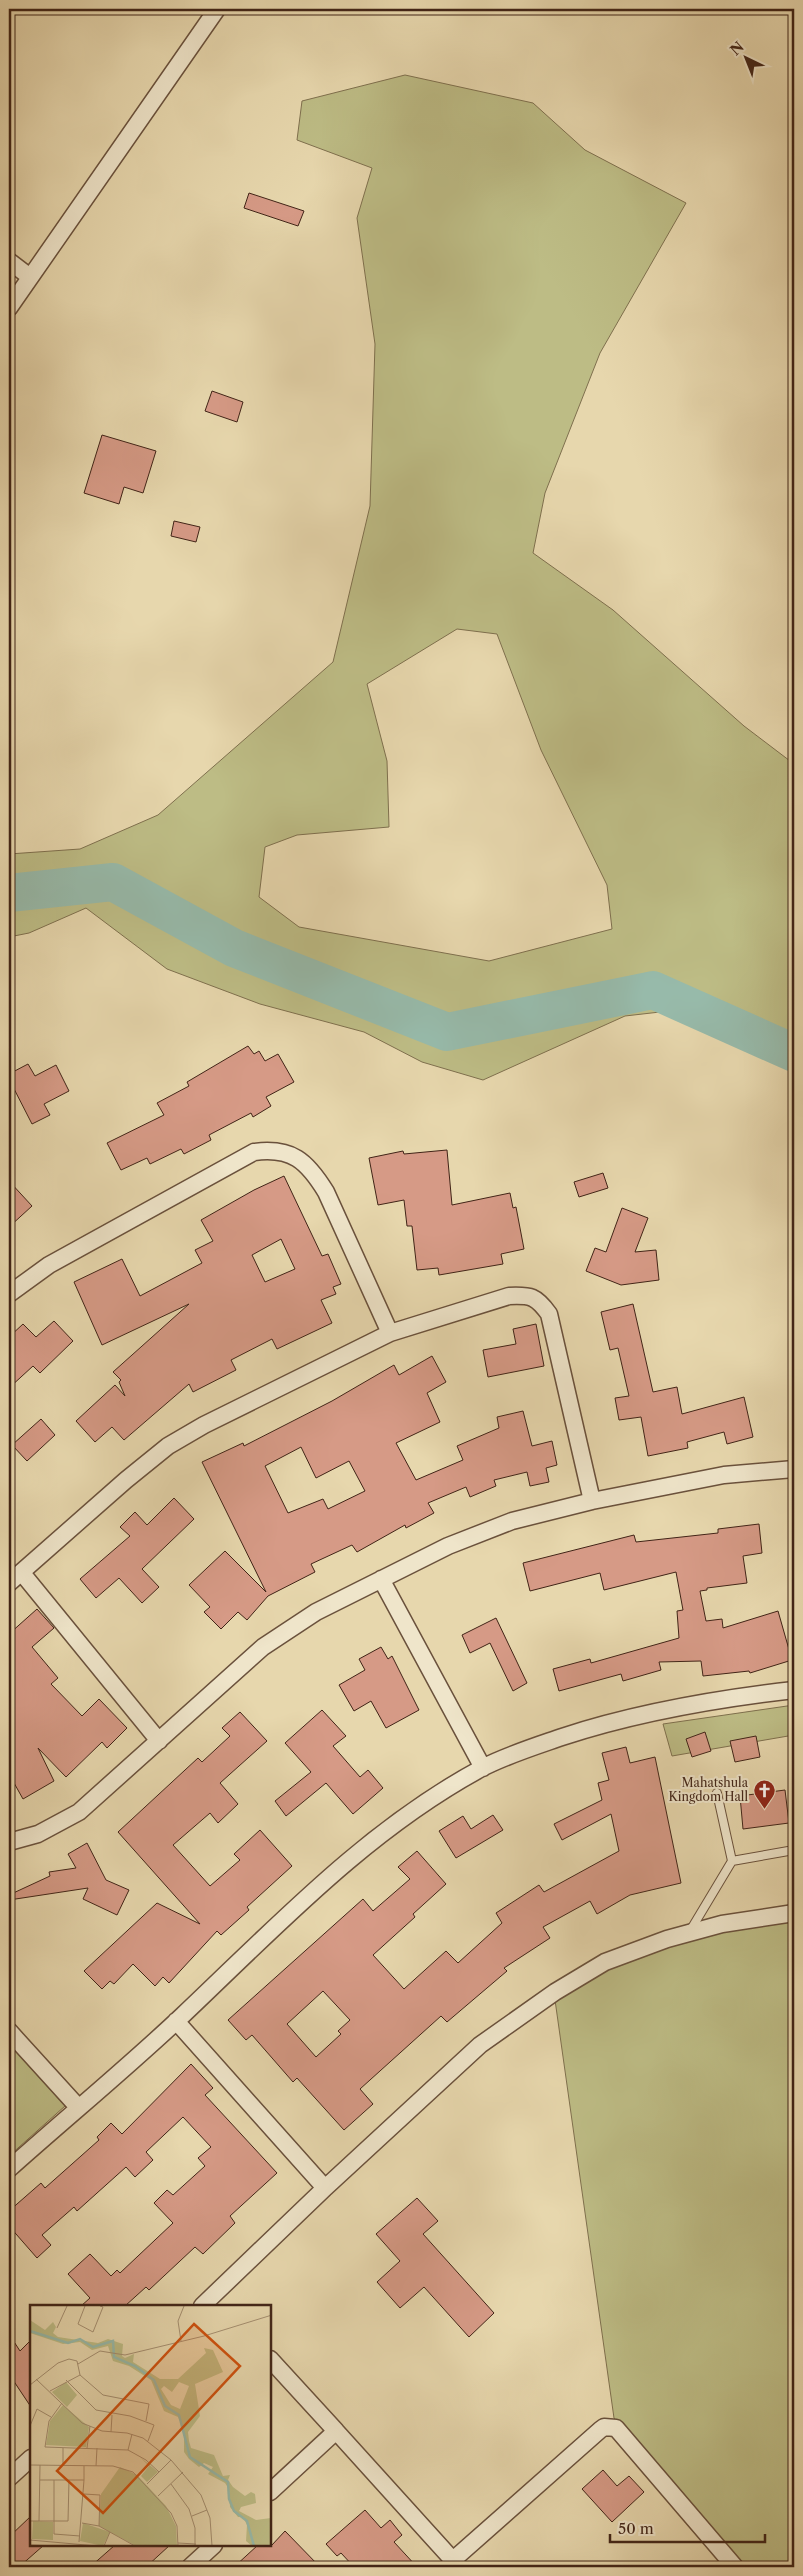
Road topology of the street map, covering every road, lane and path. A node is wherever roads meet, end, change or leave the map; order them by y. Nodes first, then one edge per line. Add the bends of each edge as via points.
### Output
1 (217, 9) edge
2 (9, 261) edge
3 (30, 277) junction
4 (9, 308) edge
5 (9, 1294) edge
6 (390, 1334) junction
7 (794, 1469) edge
8 (592, 1501) junction
9 (15, 1578) edge
10 (381, 1579) junction
11 (794, 1690) edge
12 (159, 1741) junction
13 (483, 1768) junction
14 (717, 1793) dead end
15 (9, 1842) edge
16 (794, 1850) edge
17 (732, 1861) junction
18 (794, 1913) edge
19 (689, 1933) junction
20 (176, 2021) junction
21 (9, 2031) edge
22 (78, 2107) junction
23 (9, 2169) edge
24 (324, 2188) junction
25 (211, 2303) edge
26 (271, 2360) edge
27 (336, 2431) junction
28 (30, 2459) edge
29 (9, 2478) edge
30 (271, 2491) edge
31 (213, 2546) edge
32 (456, 2564) edge
33 (196, 2565) edge
34 (735, 2567) edge

1 - 3 street
2 - 3 street
3 - 4 street
5 - 6 street via 49,1265 254,1152 273,1149 294,1156 313,1171 326,1192
6 - 8 street via 509,1296 528,1295 540,1302 549,1314
6 - 9 street via 204,1425 168,1446
7 - 8 street via 724,1475
8 - 10 street via 512,1520 448,1546
9 - 12 street
10 - 12 street via 316,1612 263,1648
10 - 13 street
11 - 13 street via 653,1711 595,1726
12 - 15 street via 79,1812 38,1834
13 - 20 street via 386,1829 353,1855
14 - 17 lane
16 - 17 lane
17 - 19 lane
18 - 19 street via 722,1924
19 - 24 street via 605,1962 555,1992 480,2045
20 - 22 street
20 - 24 street
21 - 22 street
22 - 23 street
24 - 25 street
26 - 27 street
27 - 30 street
27 - 32 street
28 - 29 street
31 - 33 street
32 - 34 street via 600,2430 610,2427 616,2428

